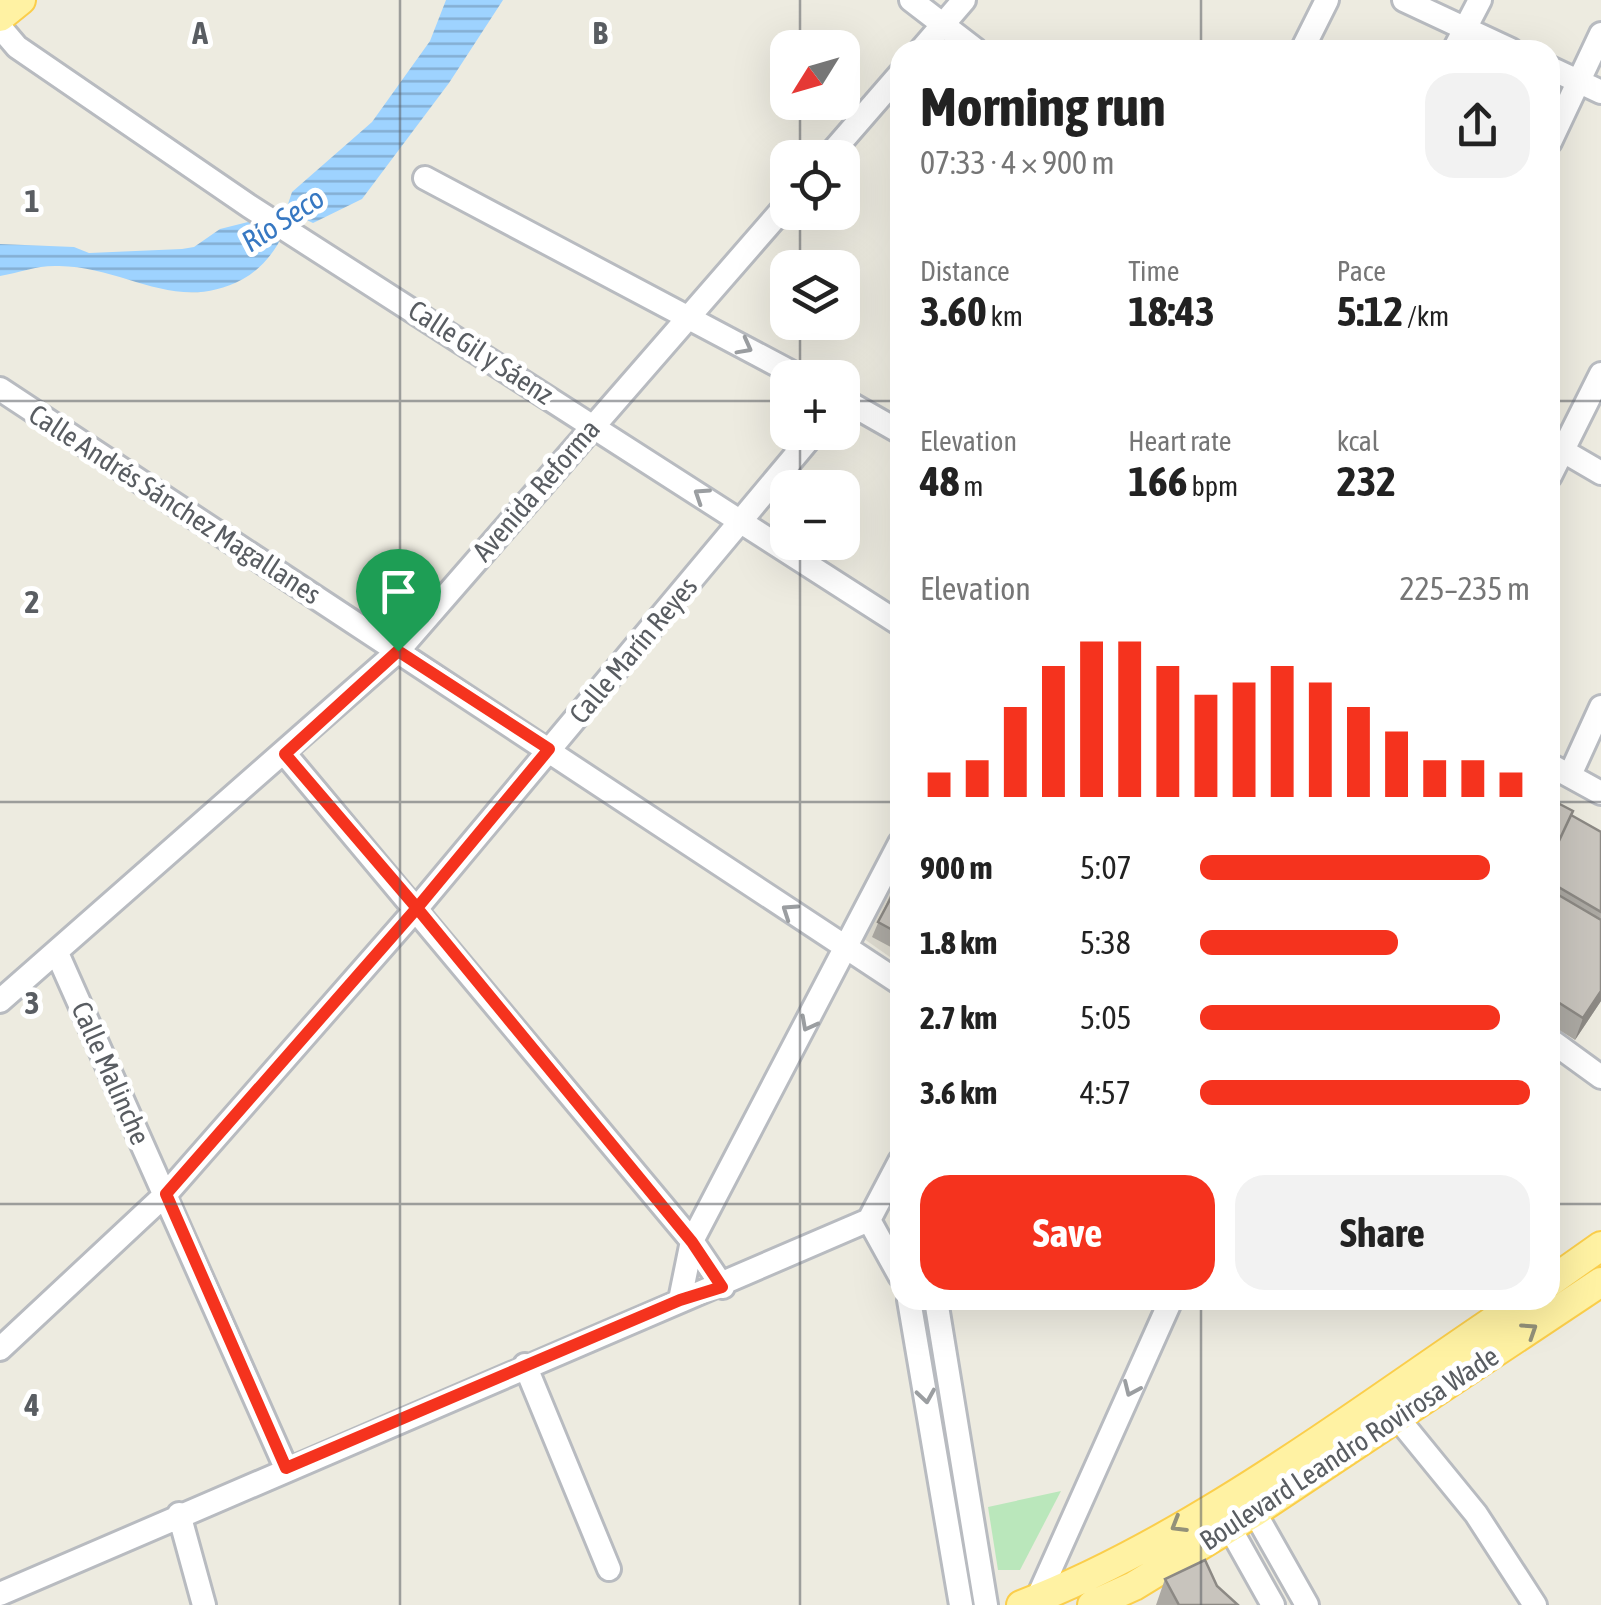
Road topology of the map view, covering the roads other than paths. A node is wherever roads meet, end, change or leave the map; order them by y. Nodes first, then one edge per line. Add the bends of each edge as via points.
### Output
1 (20, 0) edge
2 (911, 0) edge
3 (964, 0) edge
4 (1328, 0) edge
5 (1404, 0) edge
6 (1480, 0) edge
7 (0, 18) edge
8 (942, 26) junction
9 (0, 27) edge
10 (1601, 34) edge
11 (930, 40) edge
12 (962, 40) edge
13 (1307, 40) edge
14 (1460, 40) edge
15 (1560, 73) edge
16 (1578, 81) junction
17 (890, 86) edge
18 (1601, 92) edge
19 (1560, 120) edge
20 (843, 140) edge
21 (425, 178) dead end
22 (770, 224) edge
23 (688, 317) junction
24 (770, 361) edge
25 (1601, 374) edge
26 (0, 389) edge
27 (860, 409) edge
28 (594, 424) junction
29 (890, 426) edge
30 (1560, 441) edge
31 (1560, 449) edge
32 (800, 450) edge
33 (1601, 474) edge
34 (742, 522) junction
35 (890, 618) edge
36 (398, 651) junction
37 (1601, 707) edge
38 (549, 749) junction
39 (285, 754) junction
40 (1560, 770) edge
41 (1601, 793) edge
42 (890, 864) edge
43 (417, 908) junction
44 (847, 950) junction
45 (57, 953) junction
46 (890, 977) edge
47 (0, 1001) edge
48 (1560, 1047) edge
49 (1601, 1077) edge
50 (890, 1191) edge
51 (166, 1194) junction
52 (869, 1220) junction
53 (692, 1242) junction
54 (1601, 1246) edge
55 (890, 1258) edge
56 (1560, 1275) edge
57 (1601, 1282) edge
58 (722, 1287) junction
59 (680, 1300) junction
60 (1560, 1307) edge
61 (911, 1310) edge
62 (938, 1310) edge
63 (1166, 1310) edge
64 (1512, 1310) edge
65 (1555, 1310) edge
66 (0, 1349) edge
67 (524, 1365) junction
68 (1391, 1409) junction
69 (286, 1468) junction
70 (1240, 1487) junction
71 (1215, 1502) junction
72 (1255, 1512) junction
73 (179, 1514) junction
74 (1230, 1527) junction
75 (609, 1569) dead end
76 (0, 1594) edge
77 (1029, 1602) edge
78 (204, 1605) edge
79 (960, 1605) edge
80 (986, 1605) edge
81 (1092, 1605) edge
82 (1273, 1605) edge
83 (1306, 1605) edge
84 (1535, 1605) edge

1 - 7 main road
2 - 8 street
3 - 8 street
4 - 13 street
5 - 14 street
6 - 14 street
8 - 11 street
8 - 12 street
9 - 28 street, Calle Gil y Sáenz via 16,47 262,214
10 - 16 street
15 - 16 street
16 - 18 street
16 - 19 street
17 - 20 street
21 - 23 street
22 - 23 street, Avenida Reforma
23 -> 24 street
23 - 28 street, Avenida Reforma
25 - 30 street
26 - 36 street, Calle Andrés Sánchez Magallanes
27 - 29 street
34 -> 28 street, Calle Gil y Sáenz
28 - 36 street, Avenida Reforma
31 - 33 street
32 - 34 street, Calle Marín Reyes
34 - 35 street, Calle Gil y Sáenz
34 - 38 street, Calle Marín Reyes
36 - 38 street, Calle Andrés Sánchez Magallanes
36 - 39 street, Avenida Reforma
37 - 40 street
38 - 43 street, Calle Marín Reyes
44 -> 38 street, Calle Andrés Sánchez Magallanes
39 - 43 street
39 - 45 street, Avenida Reforma
40 - 41 street
42 - 44 street
43 - 51 street, Calle Marín Reyes
43 - 53 street
44 - 46 street, Calle Andrés Sánchez Magallanes
44 -> 53 street
45 - 47 street, Avenida Reforma
45 - 51 street, Calle Malinche
48 - 49 street
50 - 52 street
51 - 66 street, Calle Marín Reyes
51 - 69 street, Calle Malinche
52 - 55 street
52 - 58 street
53 - 58 street
53 - 59 street
54 - 56 main road
60 -> 57 main road, Boulevard Leandro Rovirosa Wade
58 - 59 street
59 - 67 street
61 -> 79 street
62 - 80 street
63 -> 77 street
64 - 68 main road, Boulevard Leandro Rovirosa Wade
68 -> 65 main road, Boulevard Leandro Rovirosa Wade
67 - 69 street
67 - 75 street
68 - 70 main road, Boulevard Leandro Rovirosa Wade
68 - 72 main road, Boulevard Leandro Rovirosa Wade
68 - 84 street via 1476,1514
69 - 73 street
70 - 71 main road, Boulevard Leandro Rovirosa Wade
70 - 72 street
71 - 74 street
71 -> 77 main road, Boulevard Leandro Rovirosa Wade via 1119,1561
72 - 74 main road, Boulevard Leandro Rovirosa Wade
72 - 83 street
73 - 76 street
73 - 78 street
74 - 81 main road, Boulevard Leandro Rovirosa Wade
74 - 82 street

